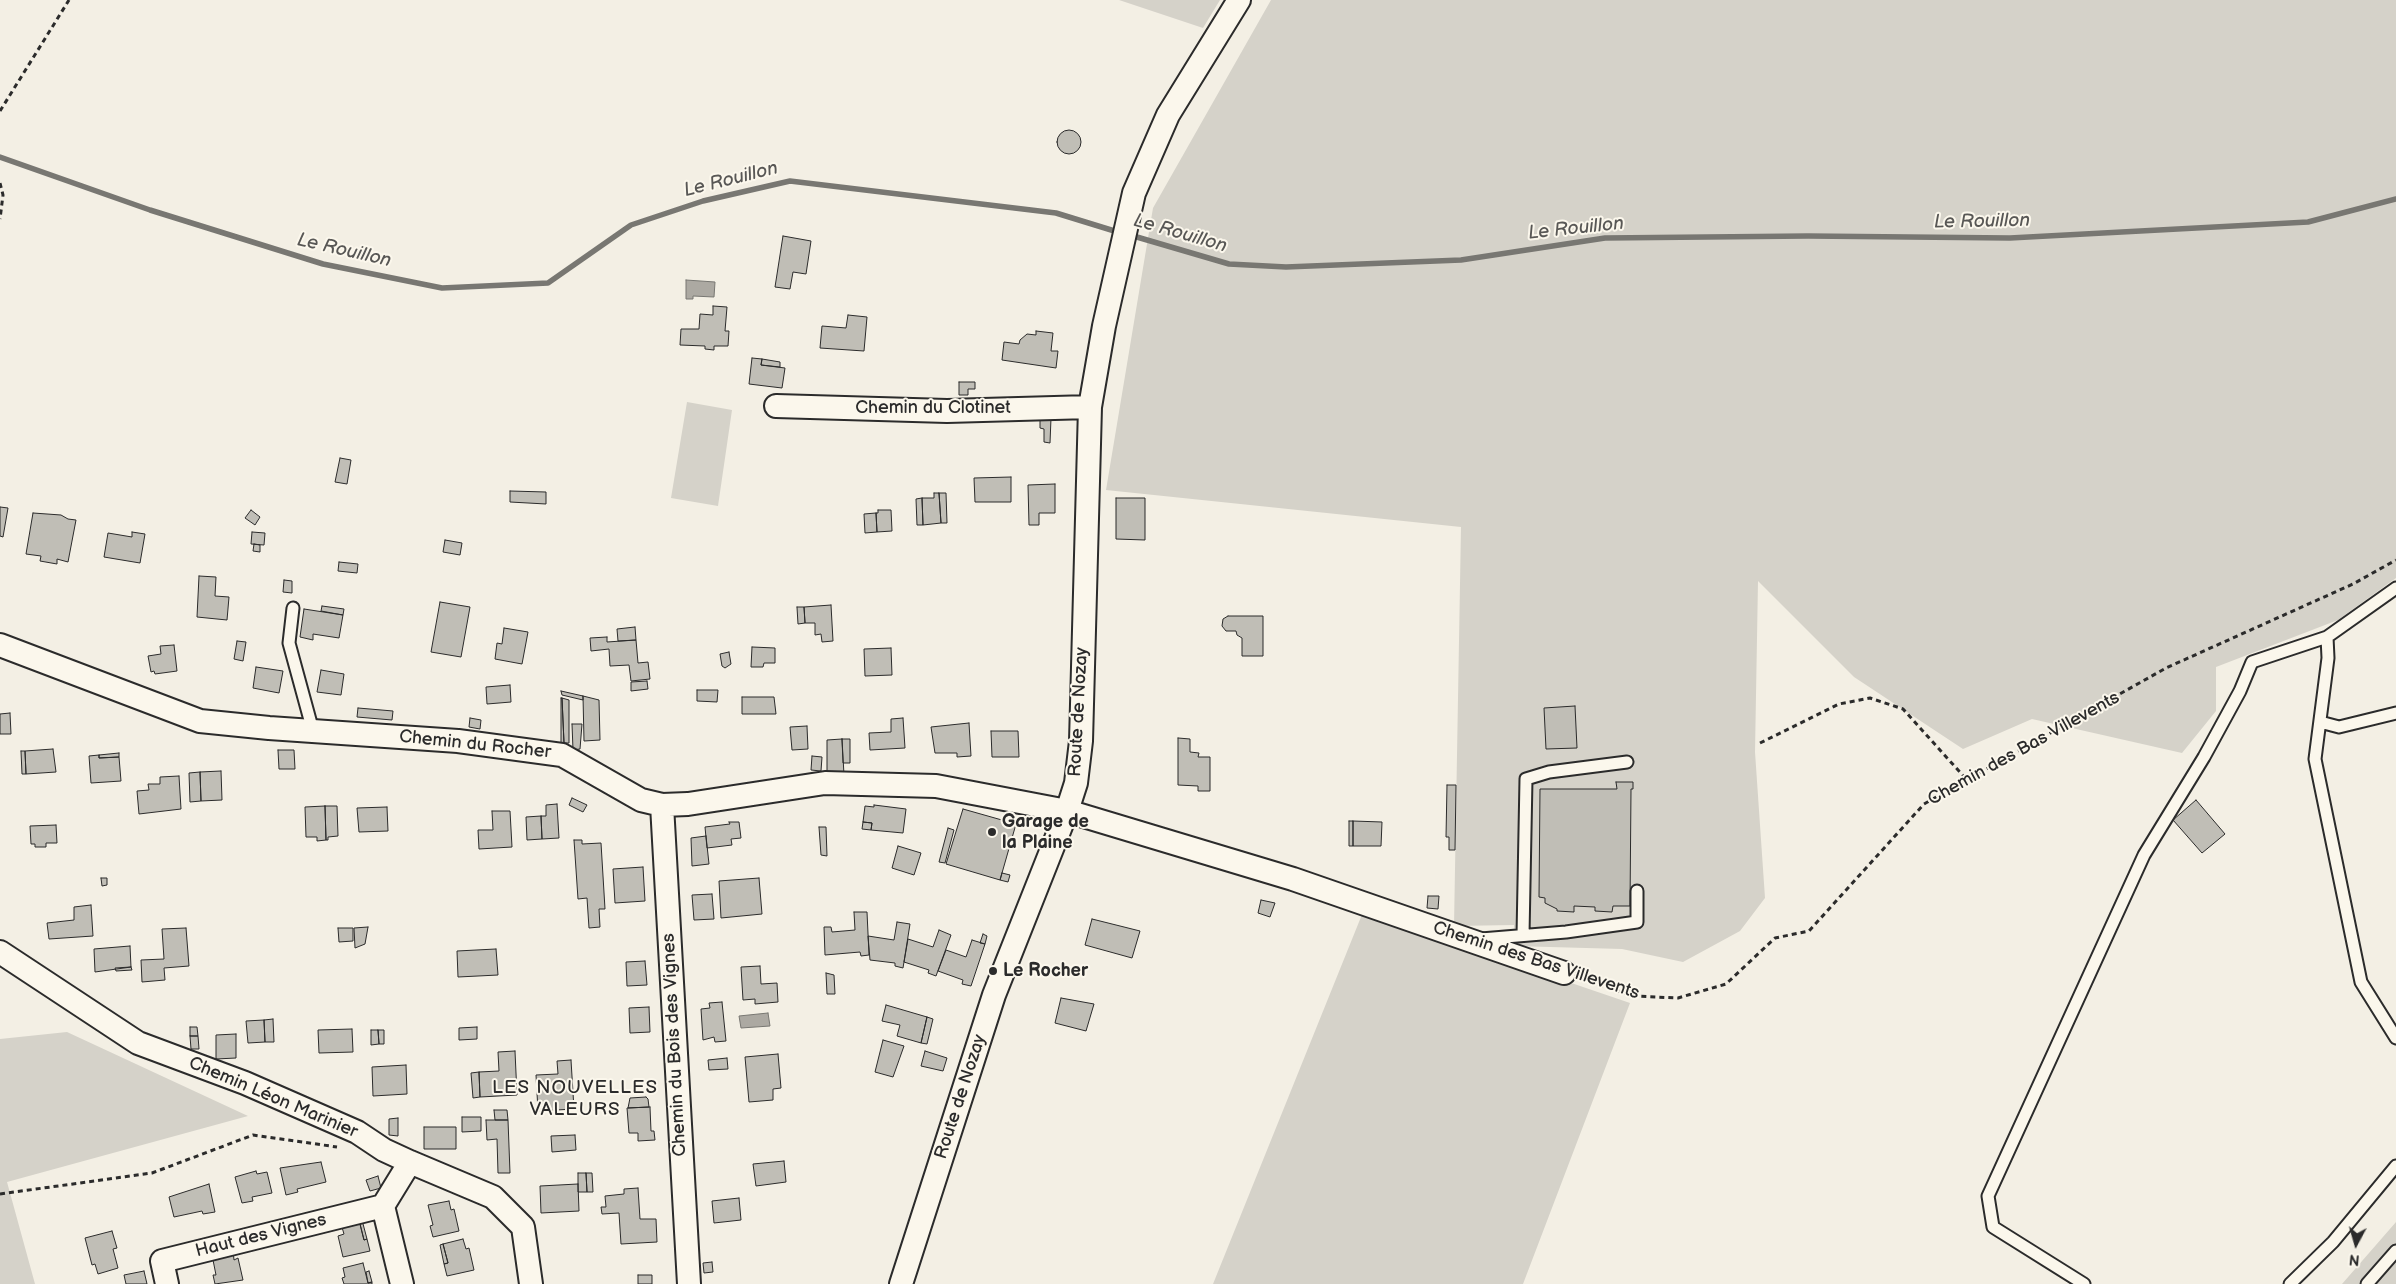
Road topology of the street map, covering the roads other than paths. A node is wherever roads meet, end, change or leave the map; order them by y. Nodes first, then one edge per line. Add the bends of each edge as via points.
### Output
1 (1239, 0) edge
2 (776, 406) dead end
3 (1090, 407) junction
4 (2396, 588) edge
5 (293, 608) dead end
6 (2327, 637) junction
7 (0, 645) edge
8 (2396, 713) edge
9 (2320, 722) junction
10 (314, 731) junction
11 (1627, 762) dead end
12 (662, 805) junction
13 (1067, 811) junction
14 (1637, 891) dead end
15 (1523, 936) junction
16 (1467, 940) junction
17 (0, 952) edge
18 (1564, 973) road end
19 (2396, 1038) edge
20 (410, 1162) junction
21 (2396, 1166) edge
22 (383, 1206) junction
23 (2396, 1251) edge
24 (167, 1284) edge
25 (402, 1284) edge
26 (531, 1284) edge
27 (688, 1284) edge
28 (901, 1284) edge
29 (2084, 1284) edge
30 (2290, 1284) edge
31 (2366, 1284) edge

1 - 3 street, Route de Nozay via 1168,114 1134,193
2 - 3 street, Chemin du Clotinet via 947,412
3 - 13 street, Route de Nozay via 1081,740 1076,783
4 - 6 lane
5 - 10 lane via 289,643
6 - 9 lane via 2328,658
6 - 29 lane via 2252,662 2204,757 2144,855 1988,1196 1993,1227
7 - 10 street, Chemin du Rocher via 200,721
8 - 9 lane via 2340,726
9 - 19 lane via 2315,759 2361,982
10 - 12 street, Chemin du Rocher via 458,741 562,755 641,800
11 - 15 lane via 1549,772 1526,779
12 - 13 street, Chemin du Rocher via 688,804 824,783 936,786
12 - 27 street, Chemin du Bois des Vignes
13 - 16 street, Chemin des Bas Villevents via 1293,878
13 - 28 street, Route de Nozay via 994,995
14 - 15 lane via 1637,922
15 - 16 lane
16 - 18 street, Chemin des Bas Villevents
17 - 20 street, Chemin Léon Marinier via 138,1043 245,1083 357,1132
20 - 22 street
20 - 26 street, Chemin Léon Marinier via 493,1197 523,1227
21 - 30 lane via 2333,1242
22 - 24 street, Haut des Vignes via 162,1261
22 - 25 street
23 - 31 lane

